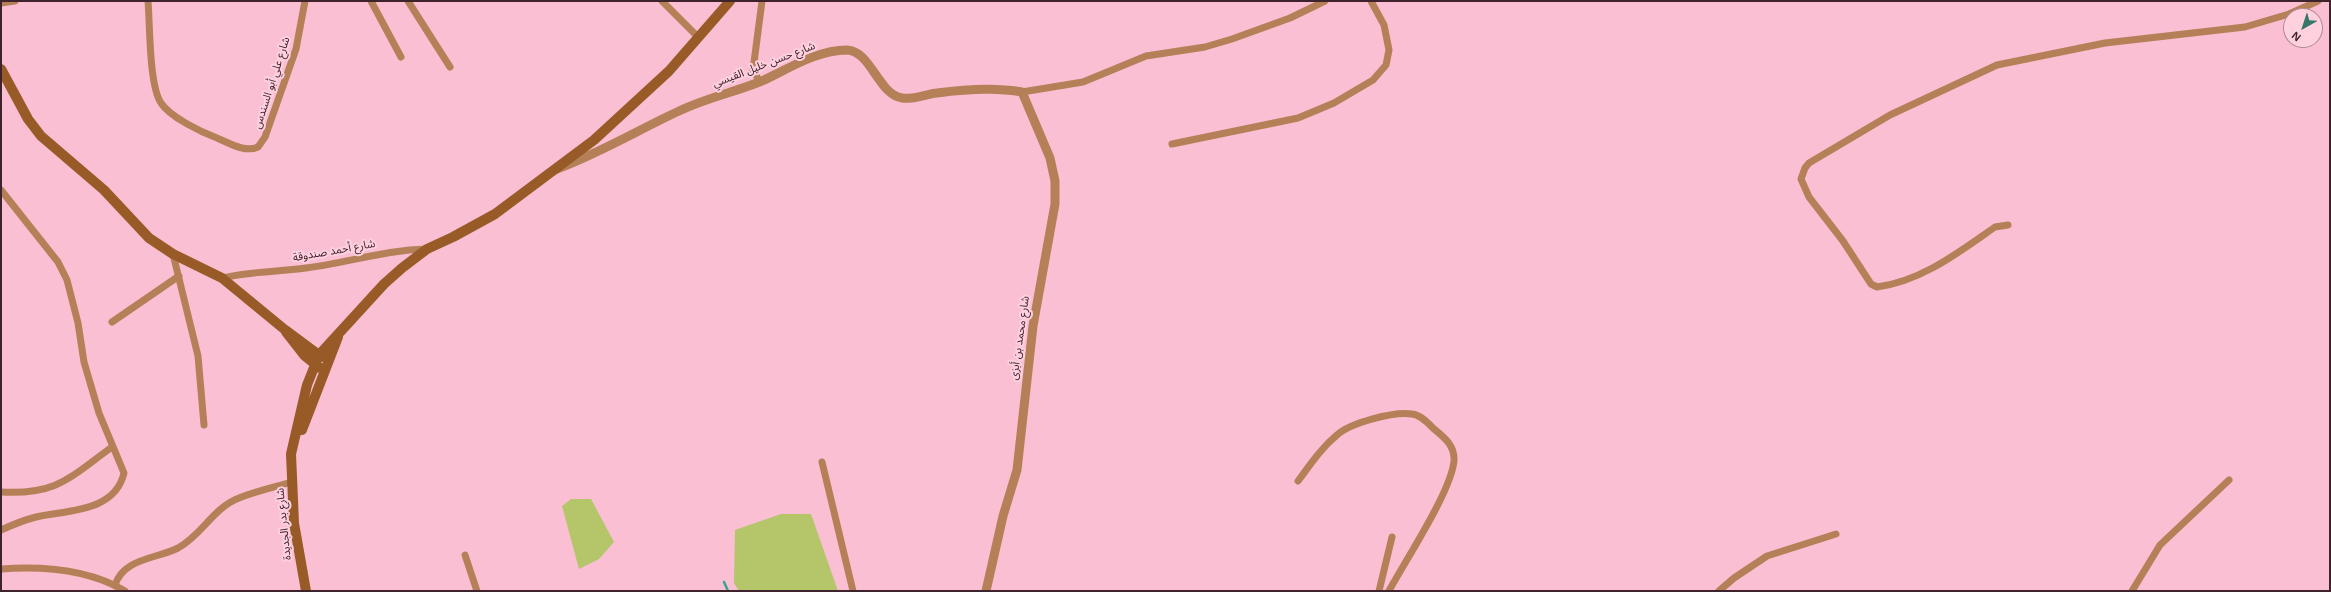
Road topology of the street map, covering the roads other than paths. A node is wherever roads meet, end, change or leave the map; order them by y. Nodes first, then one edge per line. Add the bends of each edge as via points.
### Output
1 (15, 1) edge
2 (148, 1) edge
3 (305, 1) edge
4 (370, 1) edge
5 (408, 1) edge
6 (662, 1) edge
7 (730, 1) edge
8 (762, 1) edge
9 (1325, 1) edge
10 (1371, 1) edge
11 (2318, 1) edge
12 (1, 3) edge
13 (699, 38) junction
14 (401, 57) dead end
15 (450, 67) dead end
16 (1, 69) edge
17 (760, 82) junction
18 (1022, 92) junction
19 (1172, 144) dead end
20 (551, 172) junction
21 (1, 190) edge
22 (2008, 224) dead end
23 (427, 249) junction
24 (173, 254) junction
25 (179, 276) junction
26 (222, 278) junction
27 (112, 322) dead end
28 (284, 329) junction
29 (338, 336) junction
30 (320, 355) junction
31 (329, 359) junction
32 (315, 365) junction
33 (325, 370) junction
34 (204, 425) dead end
35 (112, 447) junction
36 (291, 454) junction
37 (822, 462) dead end
38 (2228, 480) dead end
39 (1298, 481) dead end
40 (292, 482) junction
41 (1, 492) edge
42 (1, 530) edge
43 (1836, 534) dead end
44 (1392, 538) dead end
45 (465, 556) dead end
46 (1, 569) edge
47 (115, 585) junction
48 (125, 591) edge
49 (306, 591) edge
50 (477, 591) edge
51 (853, 591) edge
52 (986, 591) edge
53 (1379, 591) edge
54 (1389, 591) edge
55 (1719, 591) edge
56 (2132, 591) edge

1 - 12 street
2 - 3 street, شارع علي أبو السندس via 154,88 161,104 171,114 210,135 247,149 258,147 265,137 296,49
4 - 14 street
5 - 15 street
6 - 13 street
7 - 13 main road, شارع حسن خليل القيسي
8 - 17 street via 753,70
9 - 18 street, شارع حسن خليل القيسي via 1290,18 1232,39 1205,47 1146,56 1083,82
10 - 19 street via 1384,25 1389,50 1386,65 1373,80 1334,103 1298,118
11 - 22 street via 2271,20 2245,27 2105,43 1997,65 1860,132 1809,163 1800,178 1809,197 1872,284 1877,287 1926,272 1995,227
13 - 20 main road, شارع حسن خليل القيسي via 669,71 594,140
16 - 24 main road via 28,119 41,136 104,190 149,238
17 - 18 street, شارع حسن خليل القيسي via 811,58 847,50 857,53 888,90 900,98 979,89
17 - 20 street, شارع حسن خليل القيسي via 679,111 592,156
18 - 52 street, شارع محمد بن أبزى via 1050,158 1055,181 1055,204 1033,326 1017,470 1003,516
20 - 23 main road, شارع حسن خليل القيسي via 495,214
21 - 35 street via 58,262 67,280 78,323 84,362
23 - 26 street, شارع أحمد صندوقة via 404,249 307,268 251,272
23 - 29 main road, شارع حسن خليل القيسي via 384,284
24 - 25 street
24 - 26 main road
25 - 27 street
25 - 34 street via 198,356
26 - 28 main road
28 - 30 main road
28 - 32 main road via 295,346
29 - 30 main road, شارع حسن خليل القيسي
29 - 31 main road, شارع حسن خليل القيسي
30 - 31 main road
30 - 32 main road, شارع بدر الجديدة
31 - 33 main road, شارع بدر الجديدة
32 - 33 main road
32 - 36 main road, شارع بدر الجديدة via 307,386
33 - 36 main road, شارع بدر الجديدة
35 - 41 street via 53,488 34,492
35 - 42 street via 124,473 120,485 110,498 88,507 34,517
36 - 40 main road, شارع بدر الجديدة
37 - 51 street
38 - 56 street via 2160,544
39 - 54 street via 1323,448 1338,434 1349,427 1376,418 1417,415 1448,440 1454,452 1451,475
40 - 47 street via 227,504 195,536 170,552 129,566 118,577
40 - 49 main road, شارع بدر الجديدة via 294,523
43 - 55 street via 1767,556
44 - 53 street
45 - 50 street
46 - 47 street via 51,568
47 - 48 street

